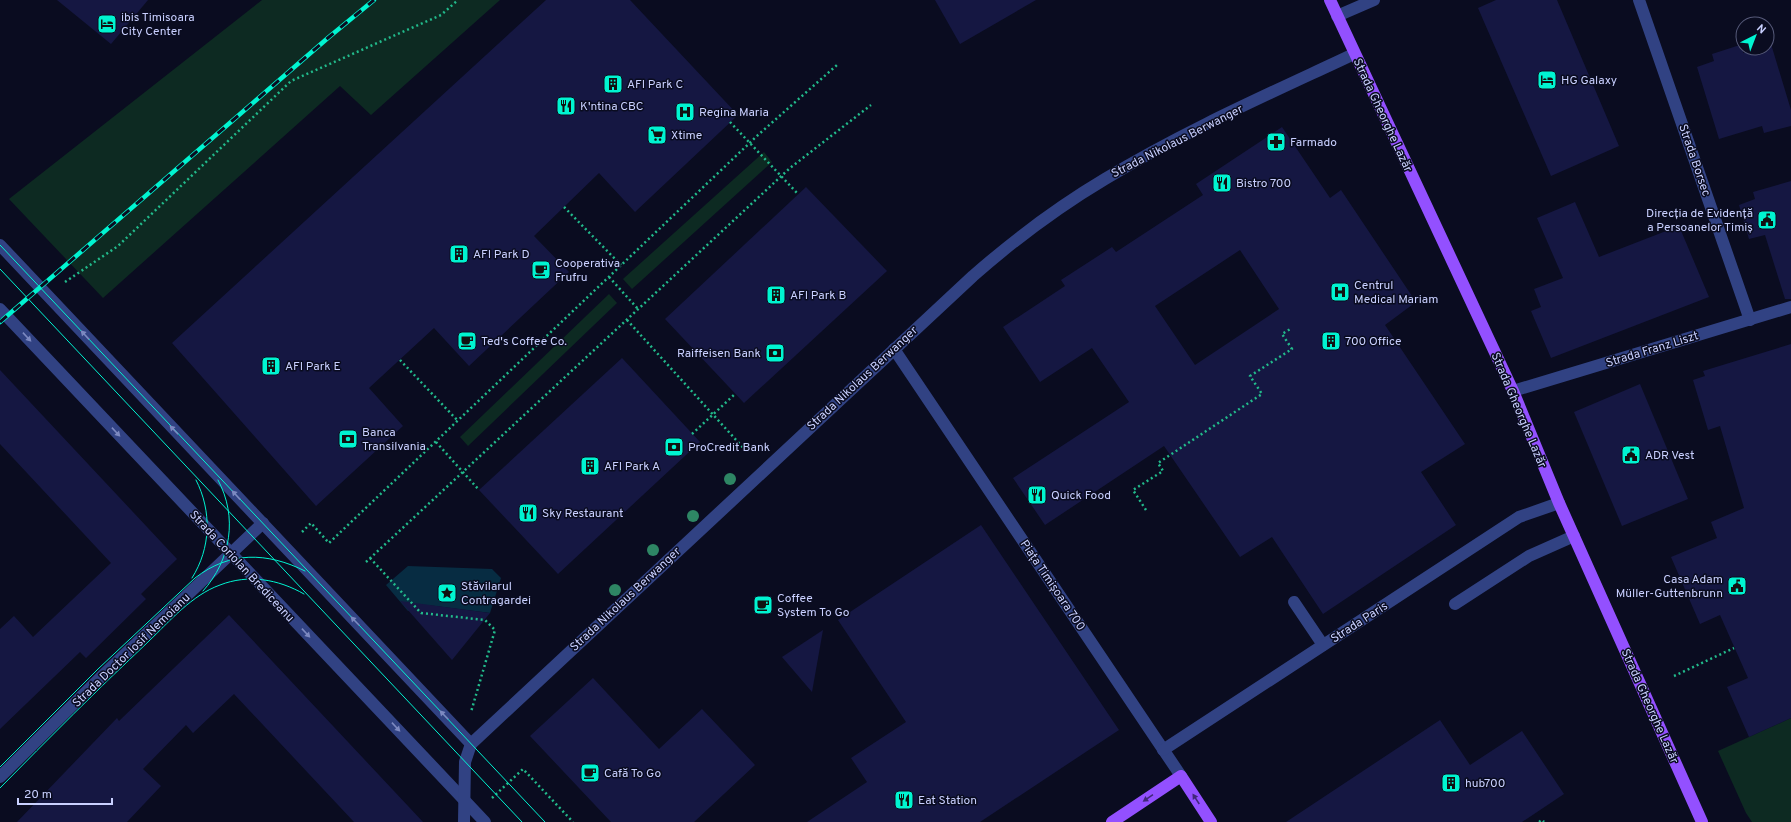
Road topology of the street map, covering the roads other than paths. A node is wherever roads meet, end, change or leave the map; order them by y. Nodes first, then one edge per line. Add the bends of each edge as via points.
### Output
1 (1330, 0) edge
2 (1374, 0) edge
3 (1639, 0) edge
4 (1337, 16) junction
5 (1354, 54) junction
6 (0, 245) edge
7 (1791, 307) edge
8 (0, 309) edge
9 (1750, 320) junction
10 (894, 349) junction
11 (1513, 391) junction
12 (1559, 503) junction
13 (263, 523) junction
14 (1574, 536) junction
15 (231, 554) junction
16 (1294, 602) dead end
17 (1456, 604) dead end
18 (1322, 645) junction
19 (471, 744) junction
20 (1163, 750) junction
21 (1181, 776) junction
22 (0, 777) edge
23 (465, 802) junction
24 (464, 822) edge
25 (485, 822) edge
26 (1112, 822) edge
27 (1211, 822) edge
28 (1702, 822) edge

1 - 4 main road, Strada Gheorghe Lazăr
2 - 4 street
3 - 9 street, Strada Borsec
4 - 5 main road, Strada Gheorghe Lazăr
5 - 10 street, Strada Nikolaus Berwanger via 1156,150 1084,192 993,259
5 - 11 main road, Strada Gheorghe Lazăr
13 -> 6 street
7 - 9 street, Strada Franz Liszt
8 -> 15 street, Strada Coriolan Brediceanu
9 - 11 street, Strada Franz Liszt
10 - 19 street, Strada Nikolaus Berwanger
10 - 20 street, Piața Timișoara 700
11 - 12 main road, Strada Gheorghe Lazăr
12 - 14 main road, Strada Gheorghe Lazăr
12 - 18 street, Strada Paris via 1519,517
13 - 15 street, Strada Doctor Iosif Nemoianu
19 -> 13 street
14 - 17 street via 1528,556
14 - 28 main road, Strada Gheorghe Lazăr
15 - 22 street, Strada Doctor Iosif Nemoianu
15 -> 23 street, Strada Coriolan Brediceanu
16 - 18 street
18 - 20 street, Strada Paris
19 - 23 street, Strada Nikolaus Berwanger via 465,762
20 - 21 street, Piața Timișoara 700
21 -> 26 main road
27 -> 21 main road, Piața Timișoara 700
23 - 24 street, Strada Nikolaus Berwanger
23 - 25 street, Strada Coriolan Brediceanu

